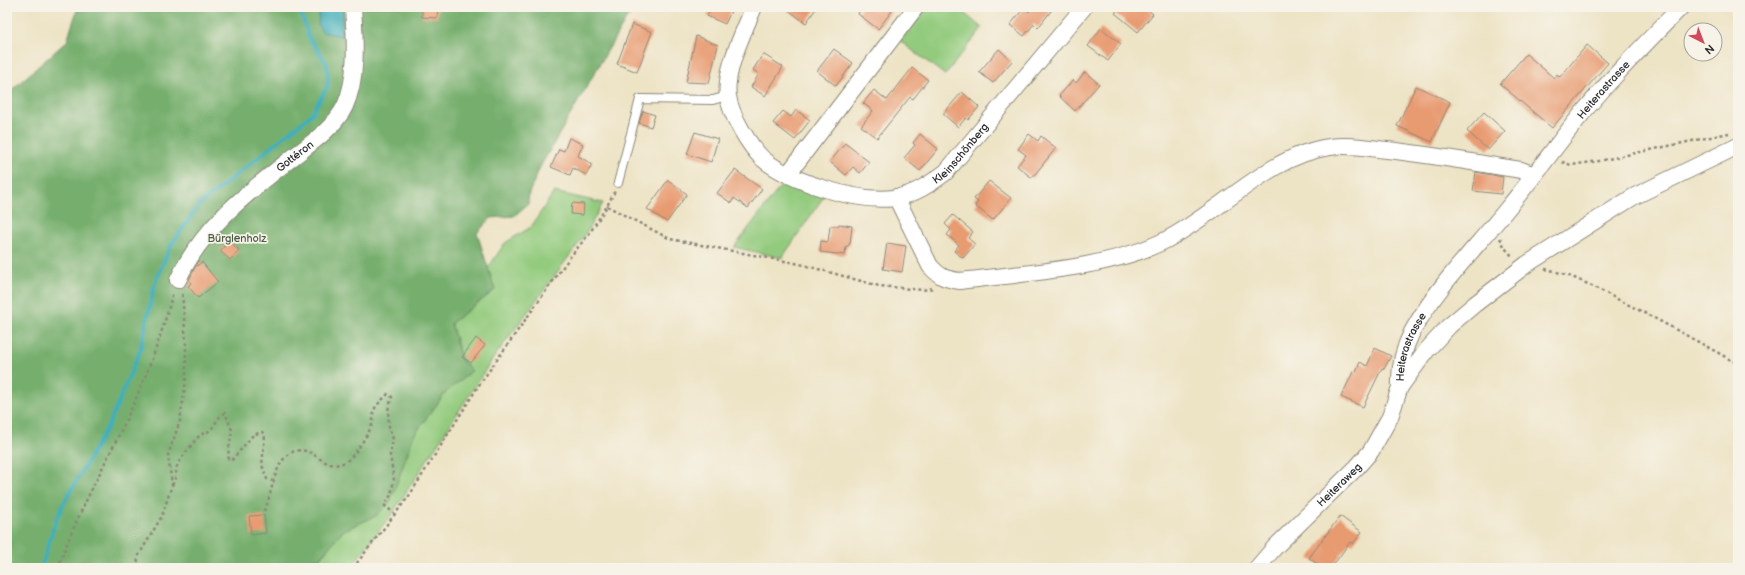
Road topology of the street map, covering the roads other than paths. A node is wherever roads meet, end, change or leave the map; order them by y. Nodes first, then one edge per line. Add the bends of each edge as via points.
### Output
1 (353, 7) edge
2 (754, 7) edge
3 (916, 7) edge
4 (1084, 7) edge
5 (1681, 7) edge
6 (728, 96) junction
7 (1734, 139) edge
8 (788, 174) junction
9 (1534, 175) junction
10 (618, 183) dead end
11 (896, 198) junction
12 (178, 280) road end
13 (1400, 387) junction
14 (1257, 568) edge

1 - 12 street, Gottéron via 353,72 345,107 327,129 267,178 212,228 193,253
2 - 6 street, Kleinschönberg via 730,66
3 - 8 street
4 - 11 street, Kleinschönberg via 946,172 926,186
5 - 9 street, Heiterastrasse via 1596,98
6 - 8 street, Kleinschönberg via 743,135 763,158
6 - 10 lane via 713,100 640,100
7 - 13 street, Heiterastrasse via 1633,197 1527,264 1449,326 1427,350
8 - 11 street, Kleinschönberg via 828,190 868,199
9 - 11 street via 1521,170 1401,152 1331,146 1310,150 1286,161 1190,226 1140,251 1107,260 960,281 946,279 930,266
9 - 13 street, Heiterastrasse via 1441,289 1412,332 1401,360
13 - 14 street, Heiteraweg via 1390,417 1372,451

